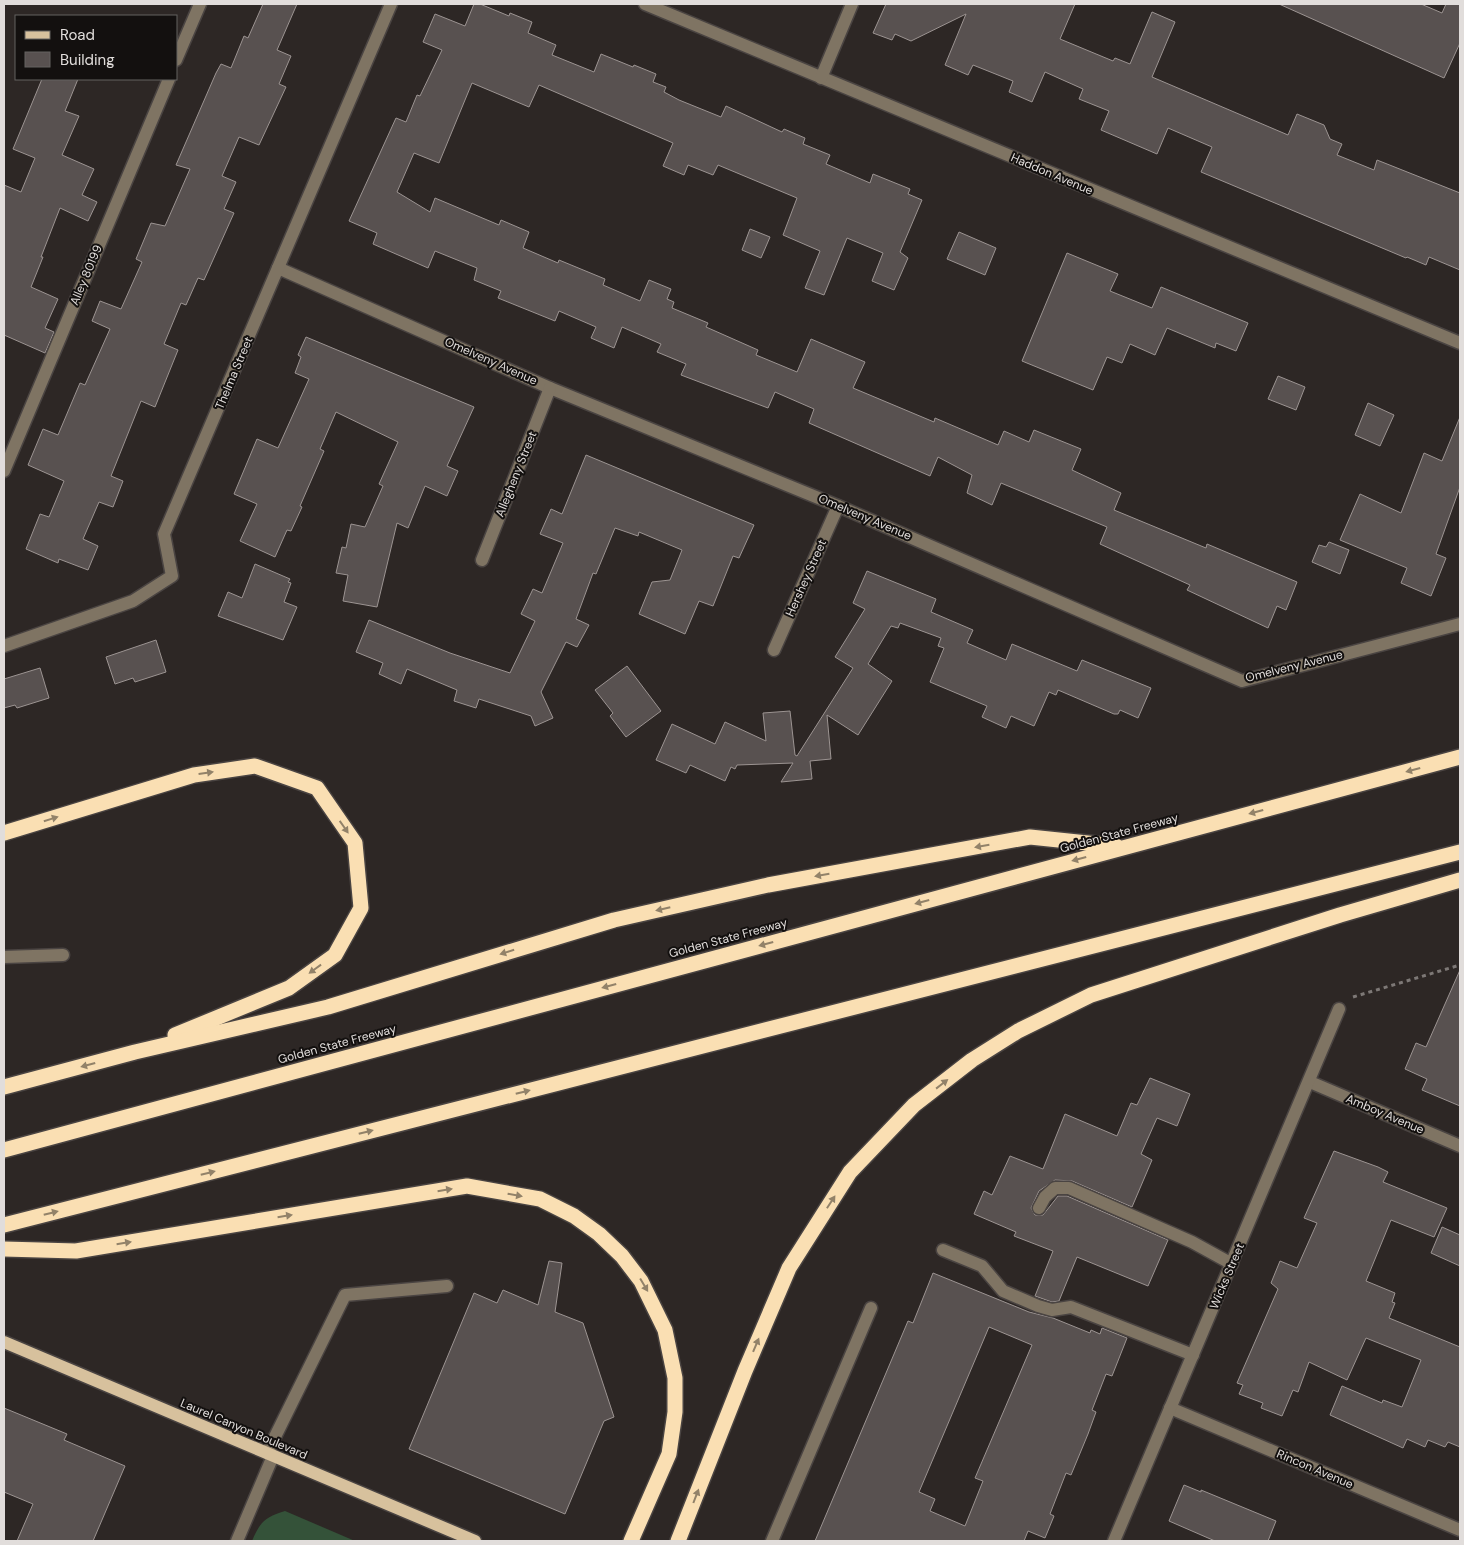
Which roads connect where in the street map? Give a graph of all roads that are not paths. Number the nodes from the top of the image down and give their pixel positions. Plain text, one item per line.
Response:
1 (200, 4) edge
2 (391, 4) edge
3 (645, 4) edge
4 (852, 4) edge
5 (178, 55) edge
6 (821, 78) junction
7 (168, 80) edge
8 (278, 268) junction
9 (1460, 343) edge
10 (550, 388) junction
11 (4, 471) edge
12 (838, 506) junction
13 (482, 560) dead end
14 (1460, 624) edge
15 (4, 646) edge
16 (774, 650) dead end
17 (1460, 757) edge
18 (4, 833) edge
19 (1126, 847) junction
20 (1460, 852) edge
21 (1460, 880) edge
22 (63, 955) dead end
23 (4, 957) edge
24 (1339, 1009) road end
25 (135, 1052) junction
26 (1310, 1082) junction
27 (4, 1088) edge
28 (1460, 1146) edge
29 (4, 1150) edge
30 (1039, 1208) dead end
31 (4, 1225) edge
32 (4, 1250) edge
33 (943, 1250) dead end
34 (1232, 1264) junction
35 (447, 1286) dead end
36 (872, 1308) dead end
37 (4, 1342) edge
38 (1193, 1355) junction
39 (1170, 1408) junction
40 (270, 1454) junction
41 (1460, 1530) edge
42 (237, 1541) edge
43 (474, 1541) edge
44 (631, 1541) edge
45 (678, 1541) edge
46 (772, 1541) edge
47 (1114, 1541) edge

1 - 5 street
2 - 8 street, Thelma Street
3 - 6 street, Haddon Avenue
4 - 6 street
6 - 9 street, Haddon Avenue
7 - 11 street, Alley 80199
8 - 10 street, Omelveny Avenue
8 - 15 street, Thelma Street
10 - 12 street, Omelveny Avenue
10 - 13 street, Allegheny Street
12 - 14 street, Omelveny Avenue
12 - 16 street, Hershey Street
17 -> 19 highway, Golden State Freeway
18 -> 25 highway
19 -> 25 highway
19 -> 29 highway, Golden State Freeway
31 -> 20 highway
45 -> 21 highway
22 - 23 street
24 - 26 street, Wicks Street
25 -> 27 highway
26 - 28 street, Amboy Avenue
26 - 34 street, Wicks Street
30 - 34 street
32 -> 44 highway
33 - 38 street
34 - 38 street, Wicks Street
35 - 40 street
36 - 46 street
37 - 40 main road, Laurel Canyon Boulevard
38 - 39 street, Wicks Street
39 - 41 street, Rincon Avenue
39 - 47 street, Wicks Street
40 - 42 street
40 - 43 main road, Laurel Canyon Boulevard

